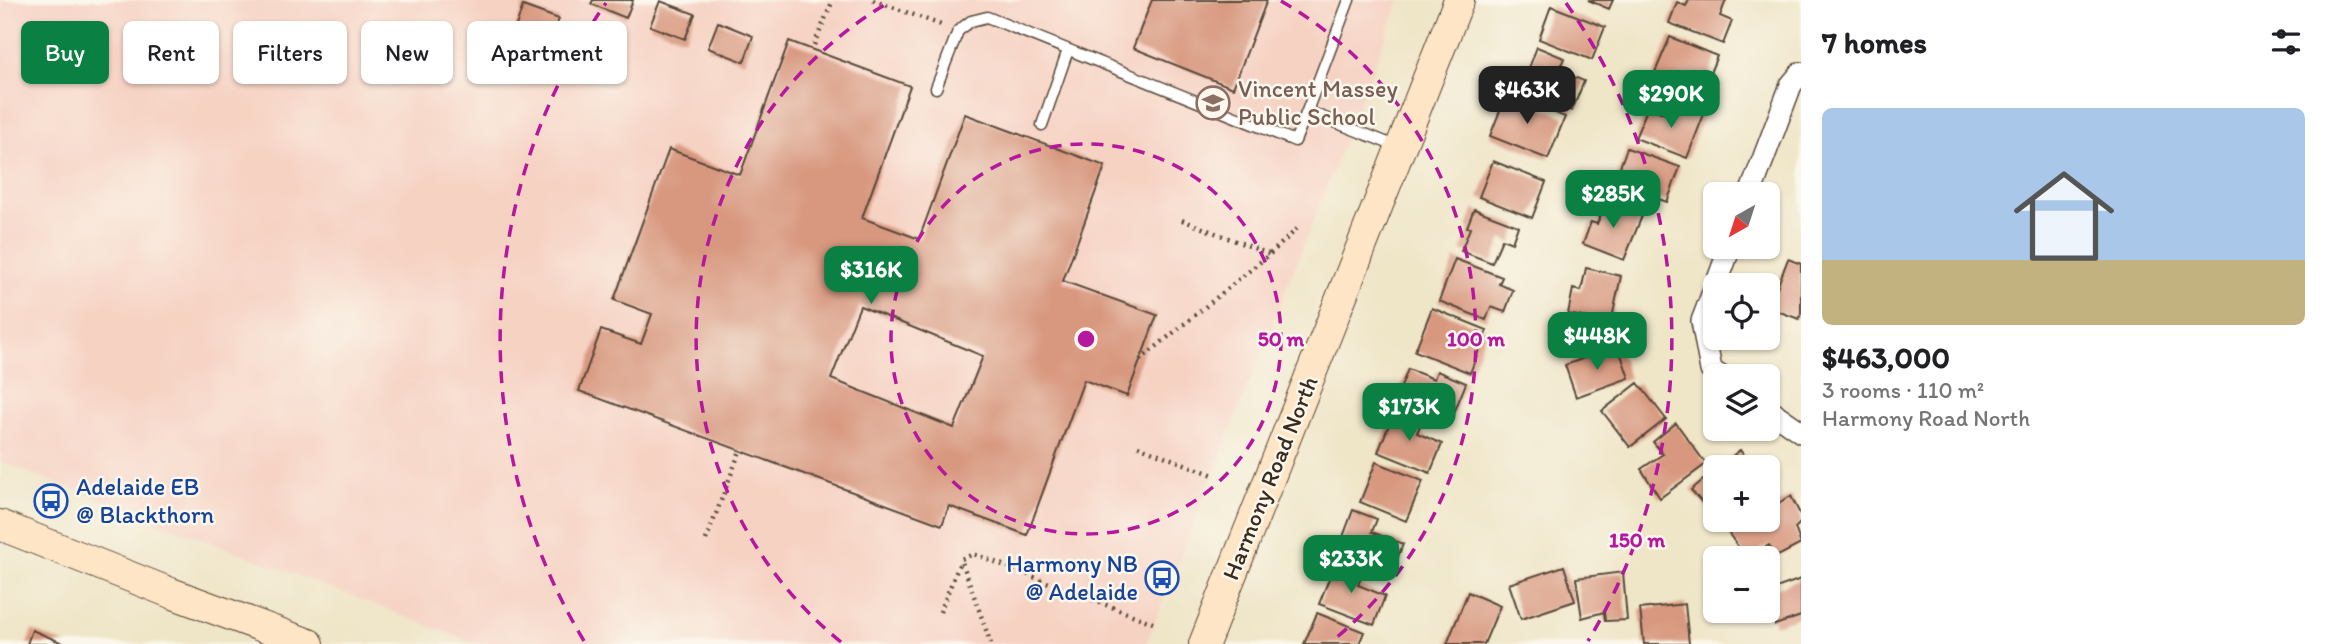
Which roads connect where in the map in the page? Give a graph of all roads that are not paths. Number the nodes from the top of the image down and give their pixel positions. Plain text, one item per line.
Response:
1 (1349, 0) edge
2 (1459, 0) edge
3 (1068, 50) junction
4 (1801, 73) edge
5 (936, 88) dead end
6 (1307, 111) junction
7 (1042, 125) dead end
8 (1400, 148) junction
9 (1755, 182) edge
10 (1780, 417) edge
11 (1801, 432) edge
12 (2, 532) edge
13 (309, 644) edge
14 (1204, 644) edge

1 - 6 lane
2 - 8 main road, Harmony Road North
3 - 5 lane
3 - 6 lane
3 - 7 lane
4 - 9 street
6 - 8 lane
8 - 14 main road, Harmony Road North
10 - 11 street
12 - 13 main road

